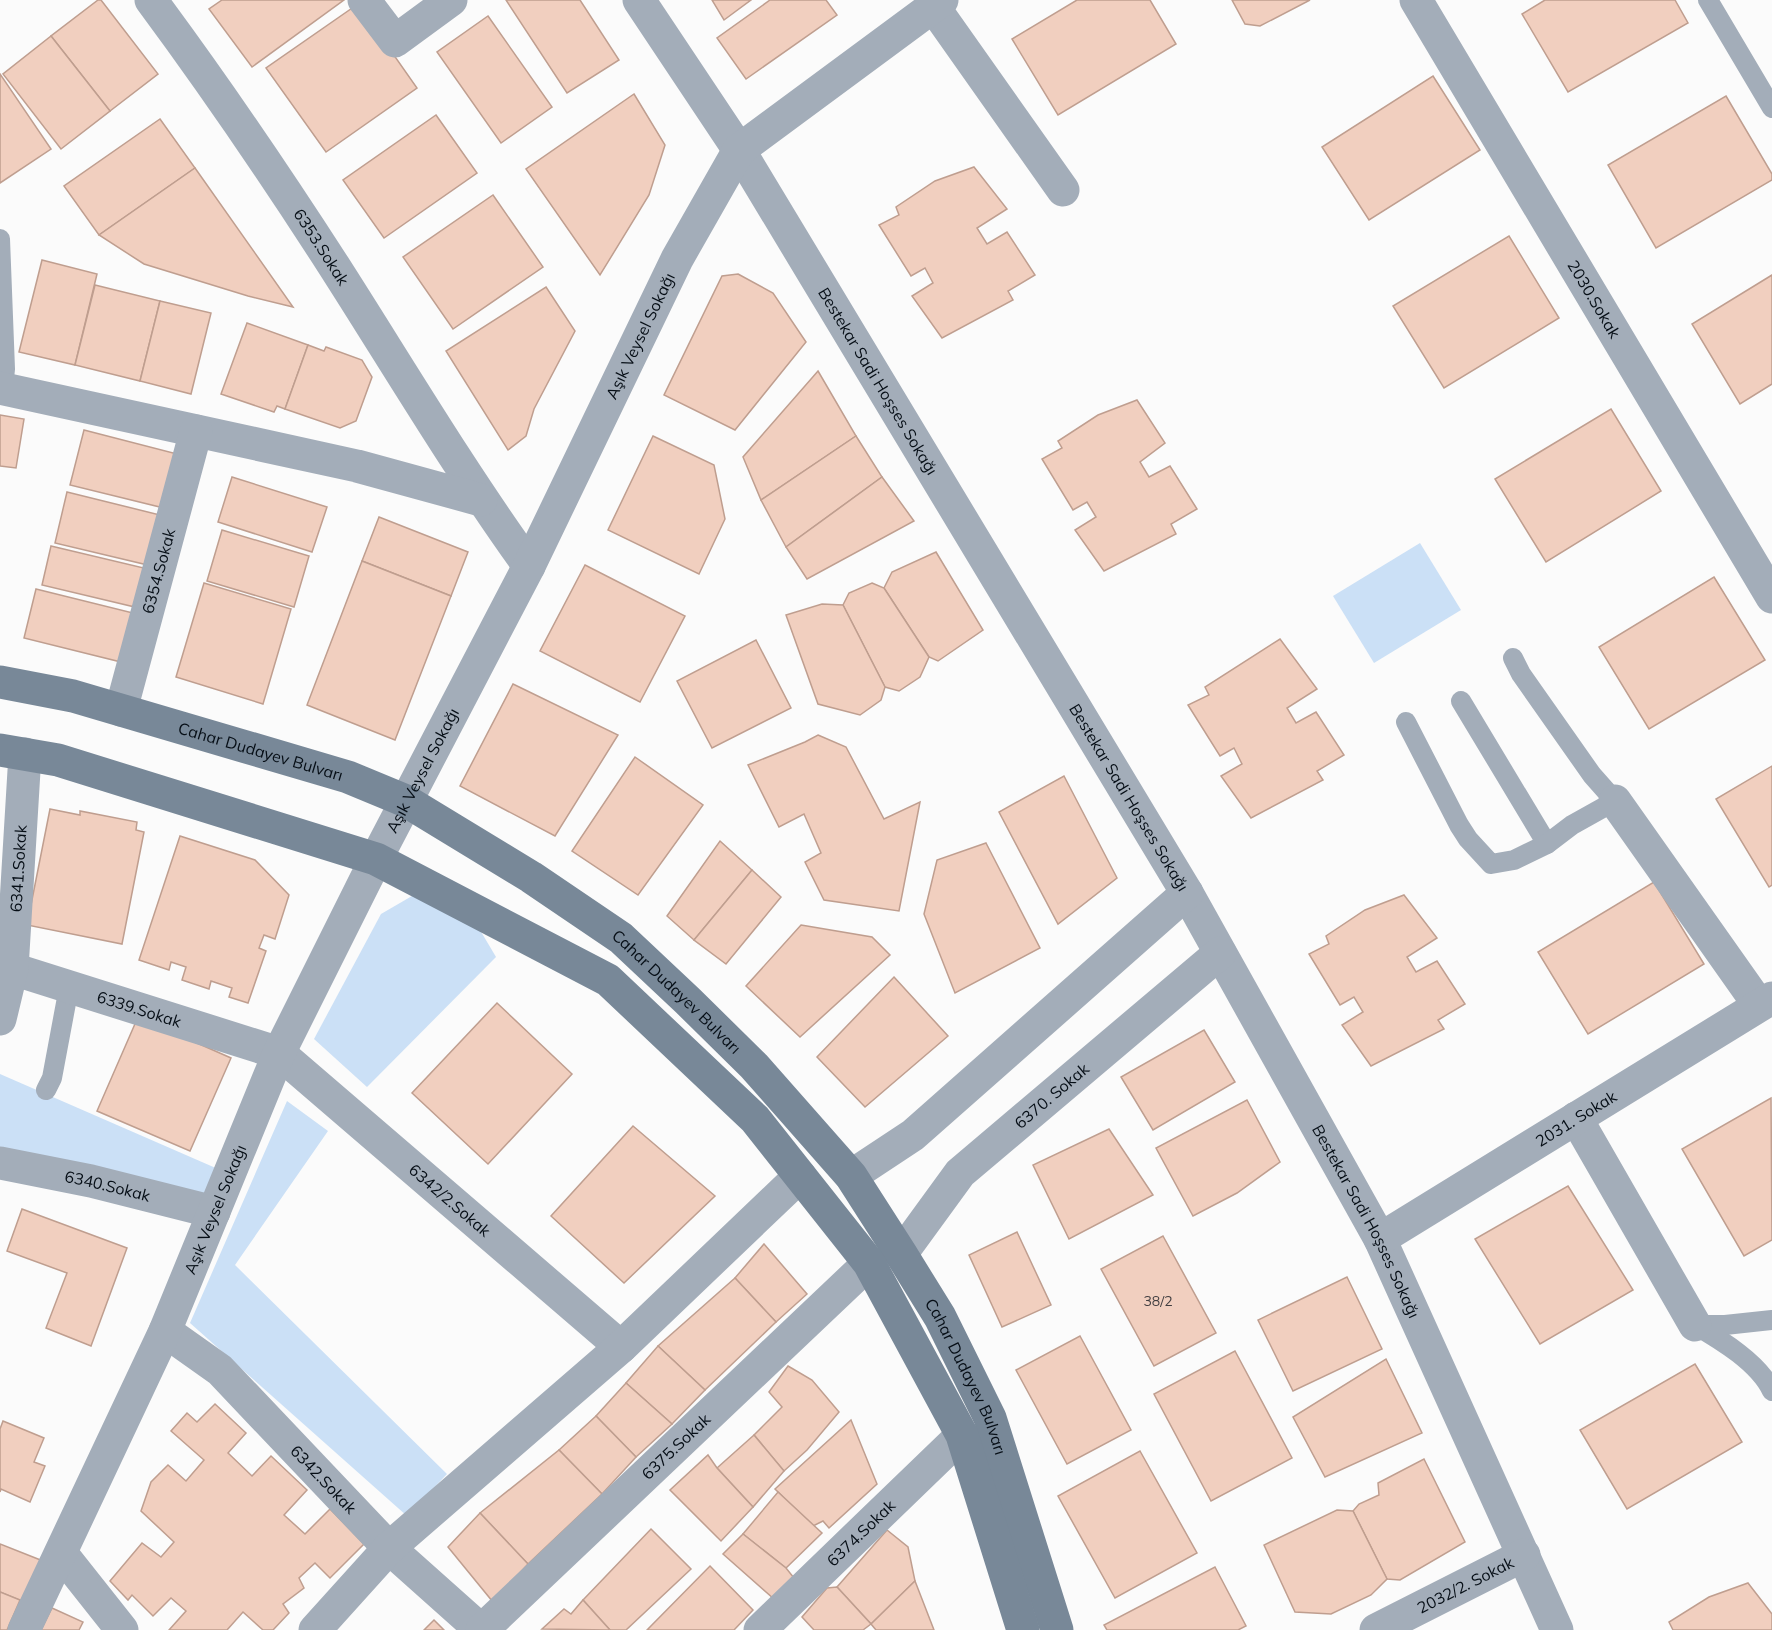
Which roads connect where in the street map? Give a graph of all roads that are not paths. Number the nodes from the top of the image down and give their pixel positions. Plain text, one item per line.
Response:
1 (151, 0) edge
2 (364, 0) edge
3 (451, 0) edge
4 (639, 0) edge
5 (1416, 0) edge
6 (1708, 0) edge
7 (937, 3) edge
8 (1772, 108) edge
9 (738, 150) junction
10 (1063, 190) dead end
11 (0, 239) edge
12 (2, 388) edge
13 (196, 431) junction
14 (481, 500) junction
15 (529, 566) junction
16 (1772, 597) edge
17 (1513, 658) dead end
18 (0, 682) edge
19 (1461, 701) dead end
20 (121, 710) junction
21 (1406, 722) dead end
22 (13, 752) edge
23 (406, 801) junction
24 (1615, 801) junction
25 (1546, 844) junction
26 (375, 859) junction
27 (1187, 893) junction
28 (1220, 953) junction
29 (6, 967) edge
30 (69, 987) junction
31 (1766, 1002) edge
32 (0, 1019) edge
33 (279, 1053) junction
34 (46, 1090) dead end
35 (1576, 1118) junction
36 (0, 1163) edge
37 (800, 1176) junction
38 (850, 1176) junction
39 (214, 1212) junction
40 (1380, 1239) junction
41 (901, 1254) junction
42 (869, 1263) junction
43 (1772, 1320) edge
44 (1695, 1325) junction
45 (165, 1331) junction
46 (621, 1347) junction
47 (1772, 1391) edge
48 (962, 1435) junction
49 (388, 1548) junction
50 (61, 1553) junction
51 (1524, 1555) junction
52 (1021, 1629) edge
53 (24, 1630) edge
54 (122, 1630) edge
55 (315, 1630) edge
56 (481, 1630) edge
57 (760, 1630) edge
58 (1057, 1630) edge
59 (1376, 1630) edge
60 (1557, 1630) edge

1 - 14 street, 6353.Sokak
2 - 3 street
4 - 9 street, Bestekar Sadi Hoşses Sokağı
5 - 16 street, 2030.Sokak
6 - 8 lane
7 - 9 street, Aşık Veysel Sokağı
7 - 10 street
9 - 15 street, Aşık Veysel Sokağı
9 - 27 street, Bestekar Sadi Hoşses Sokağı
11 - 12 lane
12 - 13 street
13 - 14 street
13 - 20 street, 6354.Sokak
14 - 15 street, 6353.Sokak
15 - 23 street, Aşık Veysel Sokağı
17 - 24 lane
18 - 20 main road, Cahar Dudayev Bulvarı
19 - 25 lane
20 - 23 main road, Cahar Dudayev Bulvarı
21 - 25 lane
22 - 26 main road, Cahar Dudayev Bulvarı
22 - 29 street, 6341.Sokak
23 - 26 street, Aşık Veysel Sokağı
23 - 38 main road, Cahar Dudayev Bulvarı
24 - 25 lane
24 - 31 street
26 - 33 street, Aşık Veysel Sokağı
26 - 37 main road, Cahar Dudayev Bulvarı
27 - 28 street, Bestekar Sadi Hoşses Sokağı
27 - 38 street
28 - 40 street, Bestekar Sadi Hoşses Sokağı
28 - 41 street, 6370. Sokak
29 - 30 street, 6339.Sokak
29 - 32 street, 6341.Sokak
30 - 33 street, 6339.Sokak
30 - 34 lane
31 - 35 street, 2031. Sokak
33 - 39 street, Aşık Veysel Sokağı
33 - 46 street, 6342/2.Sokak
35 - 40 street, 2031. Sokak
35 - 44 street
36 - 39 street, 6340.Sokak
37 - 42 main road, Cahar Dudayev Bulvarı
37 - 46 street
38 - 41 main road, Cahar Dudayev Bulvarı
39 - 45 street, Aşık Veysel Sokağı
40 - 51 street, Bestekar Sadi Hoşses Sokağı
41 - 58 main road, Cahar Dudayev Bulvarı
42 - 48 main road, Cahar Dudayev Bulvarı
42 - 56 street, 6375.Sokak
43 - 44 lane
44 - 47 lane
45 - 49 street, 6342.Sokak
45 - 50 street, Aşık Veysel Sokağı
46 - 49 street
48 - 52 main road, Cahar Dudayev Bulvarı
48 - 57 street, 6374.Sokak
49 - 55 street
49 - 56 street, 6342.Sokak
50 - 53 street, Aşık Veysel Sokağı
50 - 54 street
51 - 59 street, 2032/2. Sokak
51 - 60 street, Bestekar Sadi Hoşses Sokağı

